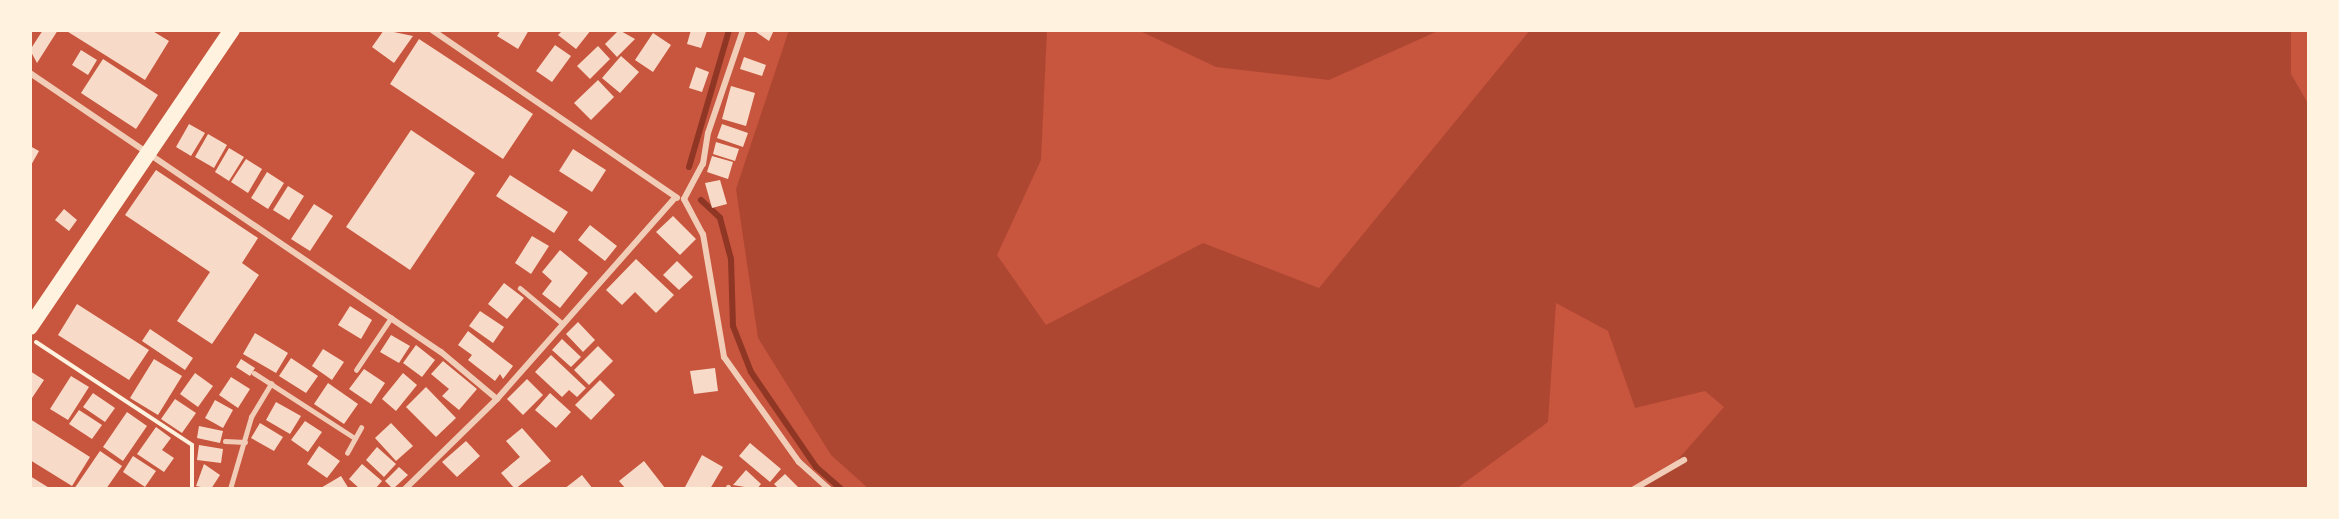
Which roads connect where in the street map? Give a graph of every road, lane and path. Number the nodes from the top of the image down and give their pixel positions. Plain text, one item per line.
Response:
1 (232, 30) edge
2 (432, 30) edge
3 (743, 30) edge
4 (30, 73) edge
5 (150, 155) junction
6 (675, 198) junction
7 (684, 199) junction
8 (520, 288) dead end
9 (391, 318) junction
10 (563, 324) junction
11 (30, 327) edge
12 (30, 338) edge
13 (356, 370) dead end
14 (254, 373) dead end
15 (271, 384) junction
16 (497, 399) junction
17 (361, 428) dead end
18 (355, 438) junction
19 (225, 441) dead end
20 (245, 442) junction
21 (346, 453) dead end
22 (1684, 460) dead end
23 (192, 489) edge
24 (230, 489) edge
25 (405, 489) edge
26 (829, 489) edge
27 (1634, 489) edge

1 - 5 highway
2 - 6 street
3 - 7 street
4 - 5 street
5 - 9 street
5 - 11 highway
6 - 7 street
6 - 10 street
7 - 26 street
8 - 10 lane
9 - 13 lane
9 - 16 street
10 - 16 street
12 - 23 path
14 - 15 lane
15 - 18 lane
15 - 20 lane
16 - 25 street
17 - 18 lane
18 - 21 lane
19 - 20 lane
20 - 24 lane
22 - 27 street

